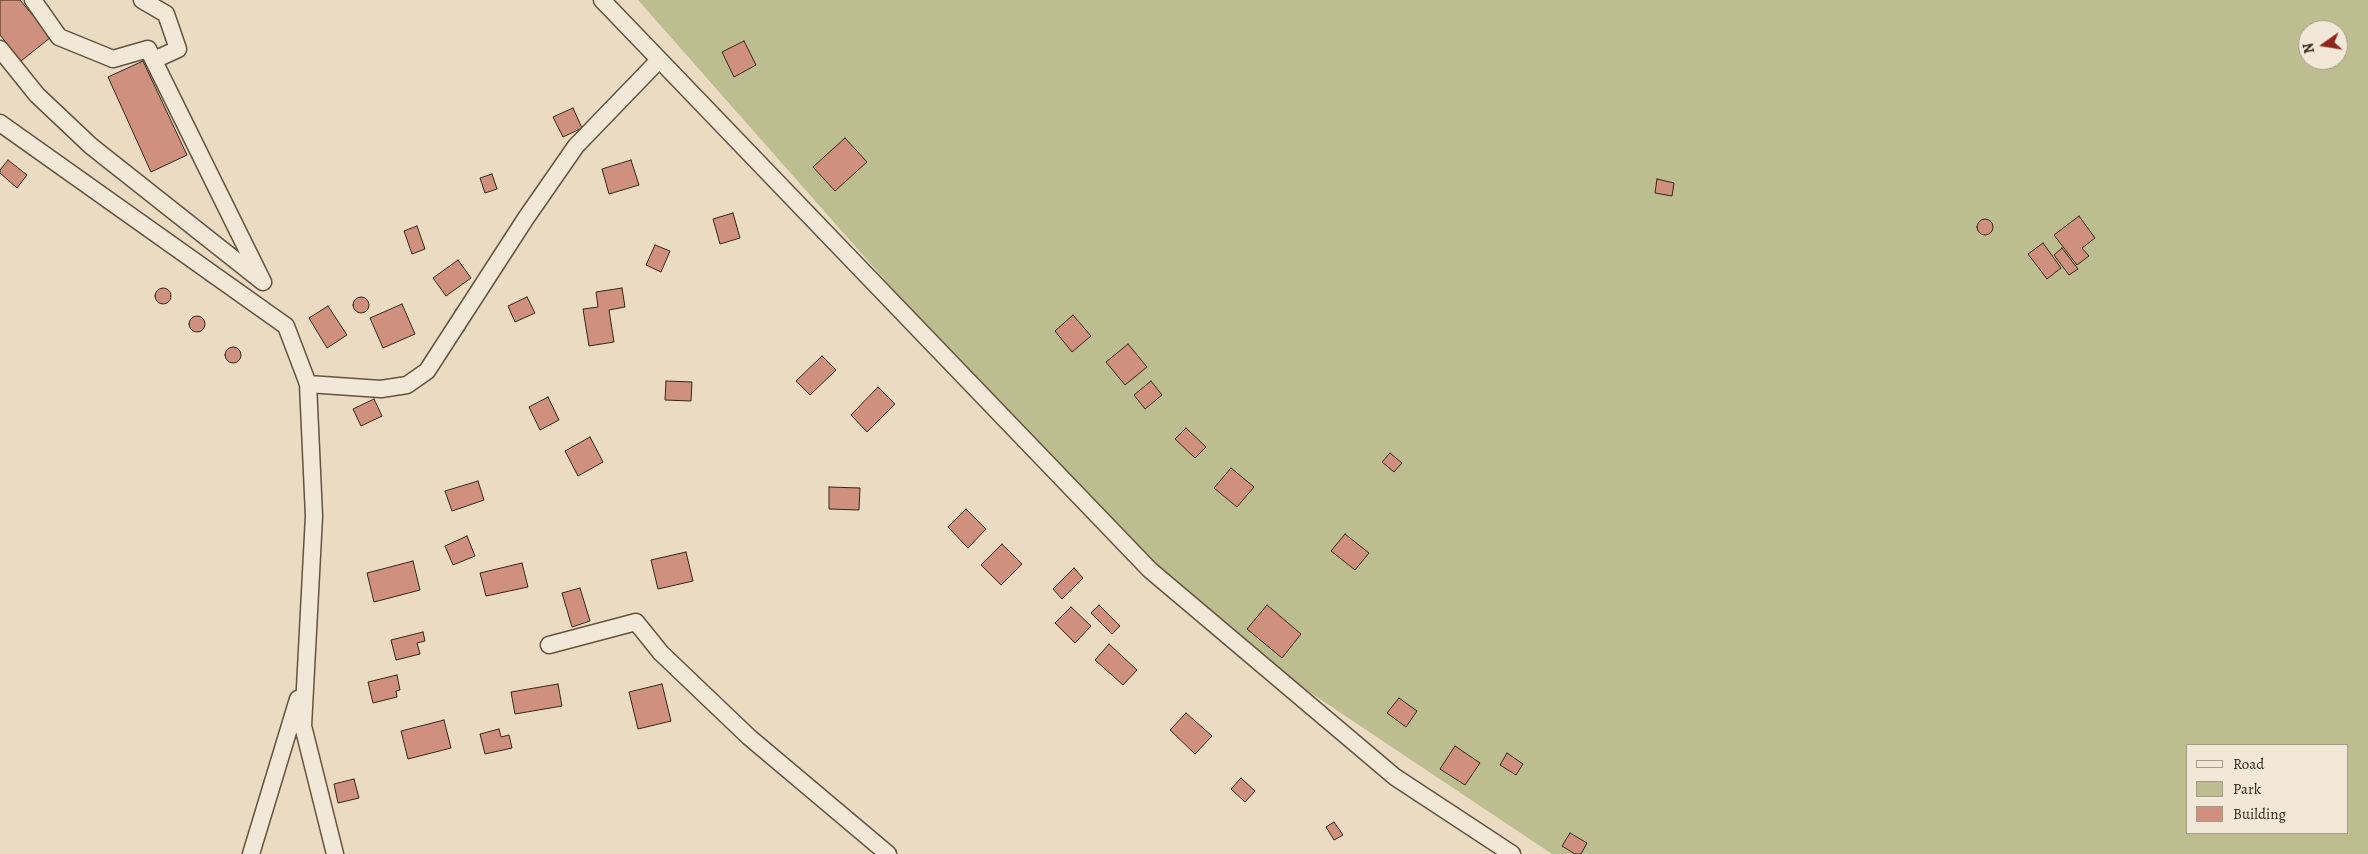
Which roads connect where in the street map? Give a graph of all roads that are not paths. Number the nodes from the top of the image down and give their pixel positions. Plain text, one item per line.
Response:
1 (33, 0) edge
2 (142, 0) edge
3 (602, 0) edge
4 (0, 49) edge
5 (154, 60) junction
6 (659, 60) junction
7 (0, 123) edge
8 (308, 384) junction
9 (549, 645) dead end
10 (306, 675) junction
11 (251, 854) edge
12 (335, 854) edge
13 (888, 854) edge
14 (1512, 854) edge

1 - 5 street
2 - 5 street
3 - 6 street
4 - 5 street
6 - 8 street
6 - 14 street
7 - 8 street
8 - 10 street
9 - 13 street
10 - 11 street
10 - 12 street

